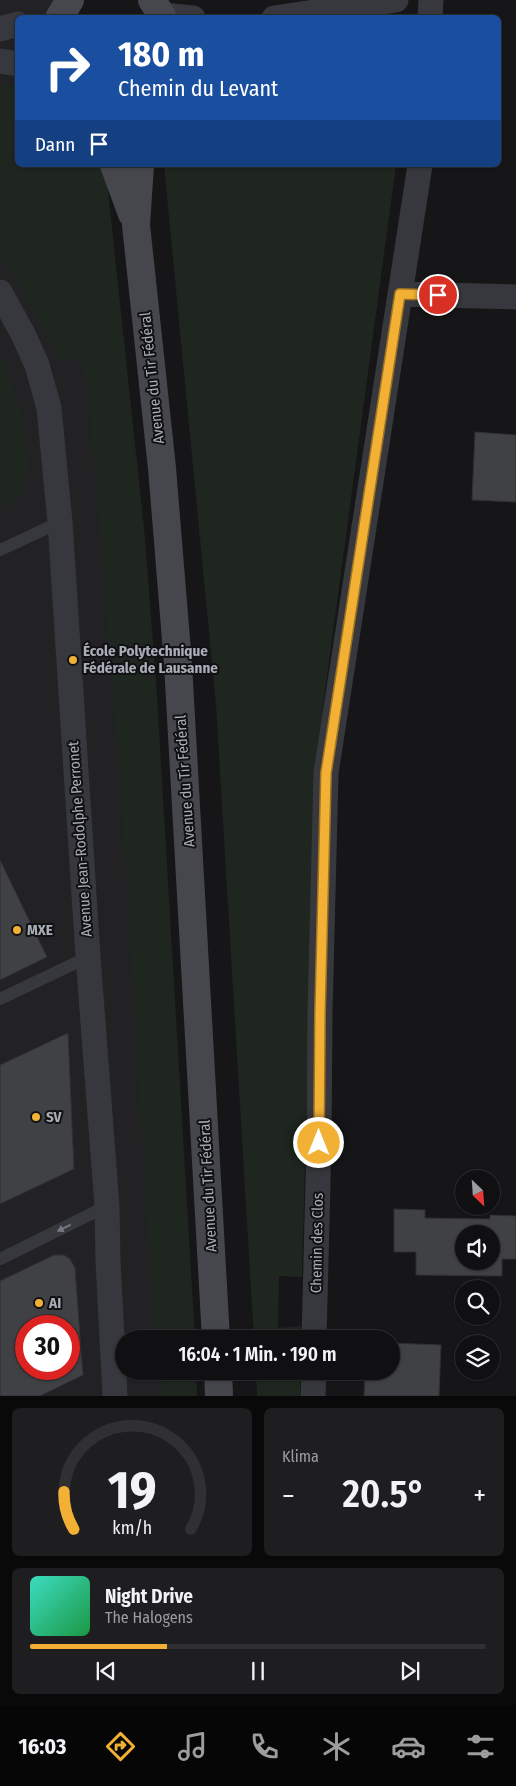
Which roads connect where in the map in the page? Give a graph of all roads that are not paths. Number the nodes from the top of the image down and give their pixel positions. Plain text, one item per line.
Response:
1 (396, 0) edge
2 (431, 0) edge
3 (159, 11) edge
4 (178, 15) edge
5 (294, 15) edge
6 (430, 15) edge
7 (15, 25) edge
8 (0, 29) edge
9 (0, 61) edge
10 (15, 64) edge
11 (115, 167) edge
12 (140, 167) edge
13 (420, 167) edge
14 (136, 225) junction
15 (0, 292) edge
16 (400, 294) junction
17 (516, 297) edge
18 (60, 522) junction
19 (0, 550) edge
20 (88, 957) junction
21 (0, 999) edge
22 (108, 1206) junction
23 (0, 1259) edge
24 (215, 1330) edge
25 (314, 1330) edge
26 (218, 1380) edge
27 (314, 1380) edge
28 (115, 1396) edge
29 (219, 1396) edge
30 (313, 1396) edge

1 - 5 street
2 - 6 street
3 - 4 street
7 - 8 street
9 - 10 street
11 - 14 main road, Avenue du Tir Fédéral
12 - 14 main road, Avenue du Tir Fédéral
13 - 16 street, Chemin des Clos
14 - 24 main road, Avenue du Tir Fédéral
15 - 18 street, Avenue Jean-Rodolphe Perronet
16 - 17 street
16 - 25 street, Chemin des Clos
18 - 19 lane
18 - 20 street, Avenue Jean-Rodolphe Perronet
20 - 21 lane
20 - 22 street, Avenue Jean-Rodolphe Perronet
22 -> 23 lane
22 - 28 street, Avenue Jean-Rodolphe Perronet
26 - 29 main road
27 - 30 street

